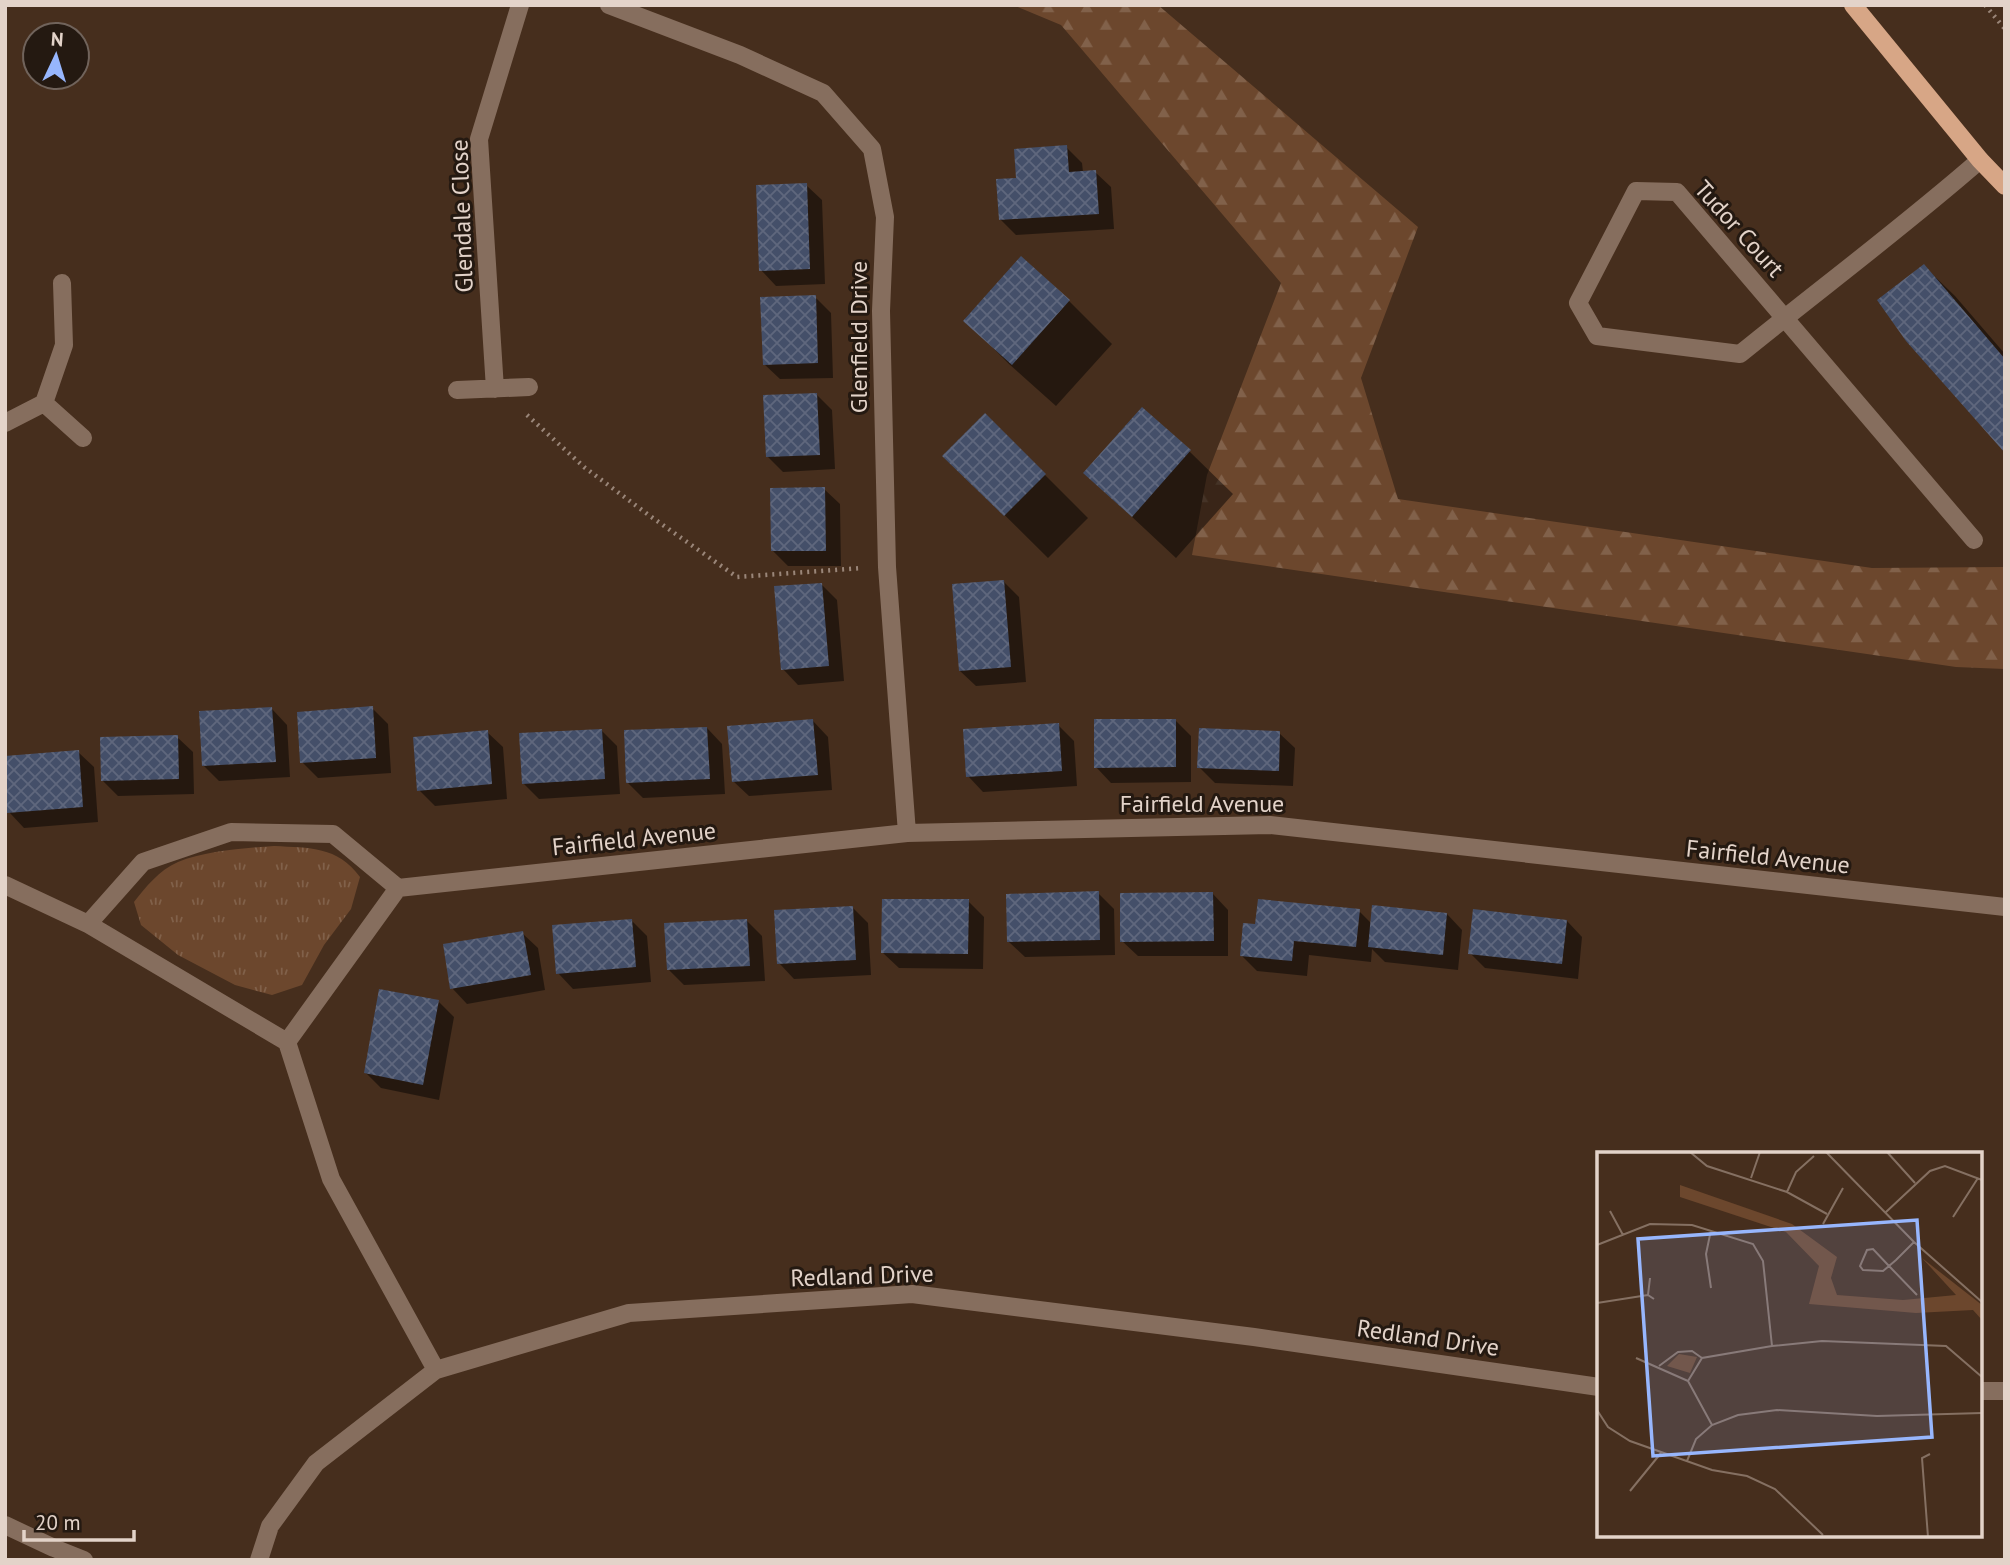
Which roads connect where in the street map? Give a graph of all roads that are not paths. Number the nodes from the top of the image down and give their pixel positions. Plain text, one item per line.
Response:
1 (520, 5) edge
2 (609, 5) edge
3 (1853, 5) edge
4 (1980, 160) junction
5 (2005, 186) edge
6 (62, 283) dead end
7 (1785, 317) junction
8 (529, 387) dead end
9 (495, 388) junction
10 (457, 390) dead end
11 (44, 403) junction
12 (5, 423) edge
13 (83, 438) dead end
14 (1975, 540) dead end
15 (907, 833) junction
16 (5, 886) edge
17 (398, 888) junction
18 (2005, 907) edge
19 (88, 924) junction
20 (287, 1042) junction
21 (436, 1370) junction
22 (1597, 1387) edge
23 (1982, 1391) edge
24 (2005, 1391) edge
25 (5, 1525) edge
26 (51, 1554) edge
27 (84, 1560) edge
28 (259, 1560) edge

1 - 9 street, Glendale Close
2 - 15 street, Glenfield Drive
3 - 4 main road
4 - 5 main road
4 - 7 street, Tudor Court
6 - 11 street
7 - 7 street, Tudor Court
7 - 14 street, Tudor Court
8 - 9 street
9 - 10 street
11 - 12 street
11 - 13 street
15 - 17 street, Fairfield Avenue
15 - 18 street, Fairfield Avenue
16 - 19 street
17 - 19 street
17 - 20 street
19 - 20 street
20 - 21 street
21 - 22 street, Redland Drive
21 - 28 street, Redland Drive
23 - 24 street
25 - 26 street
26 - 27 street

